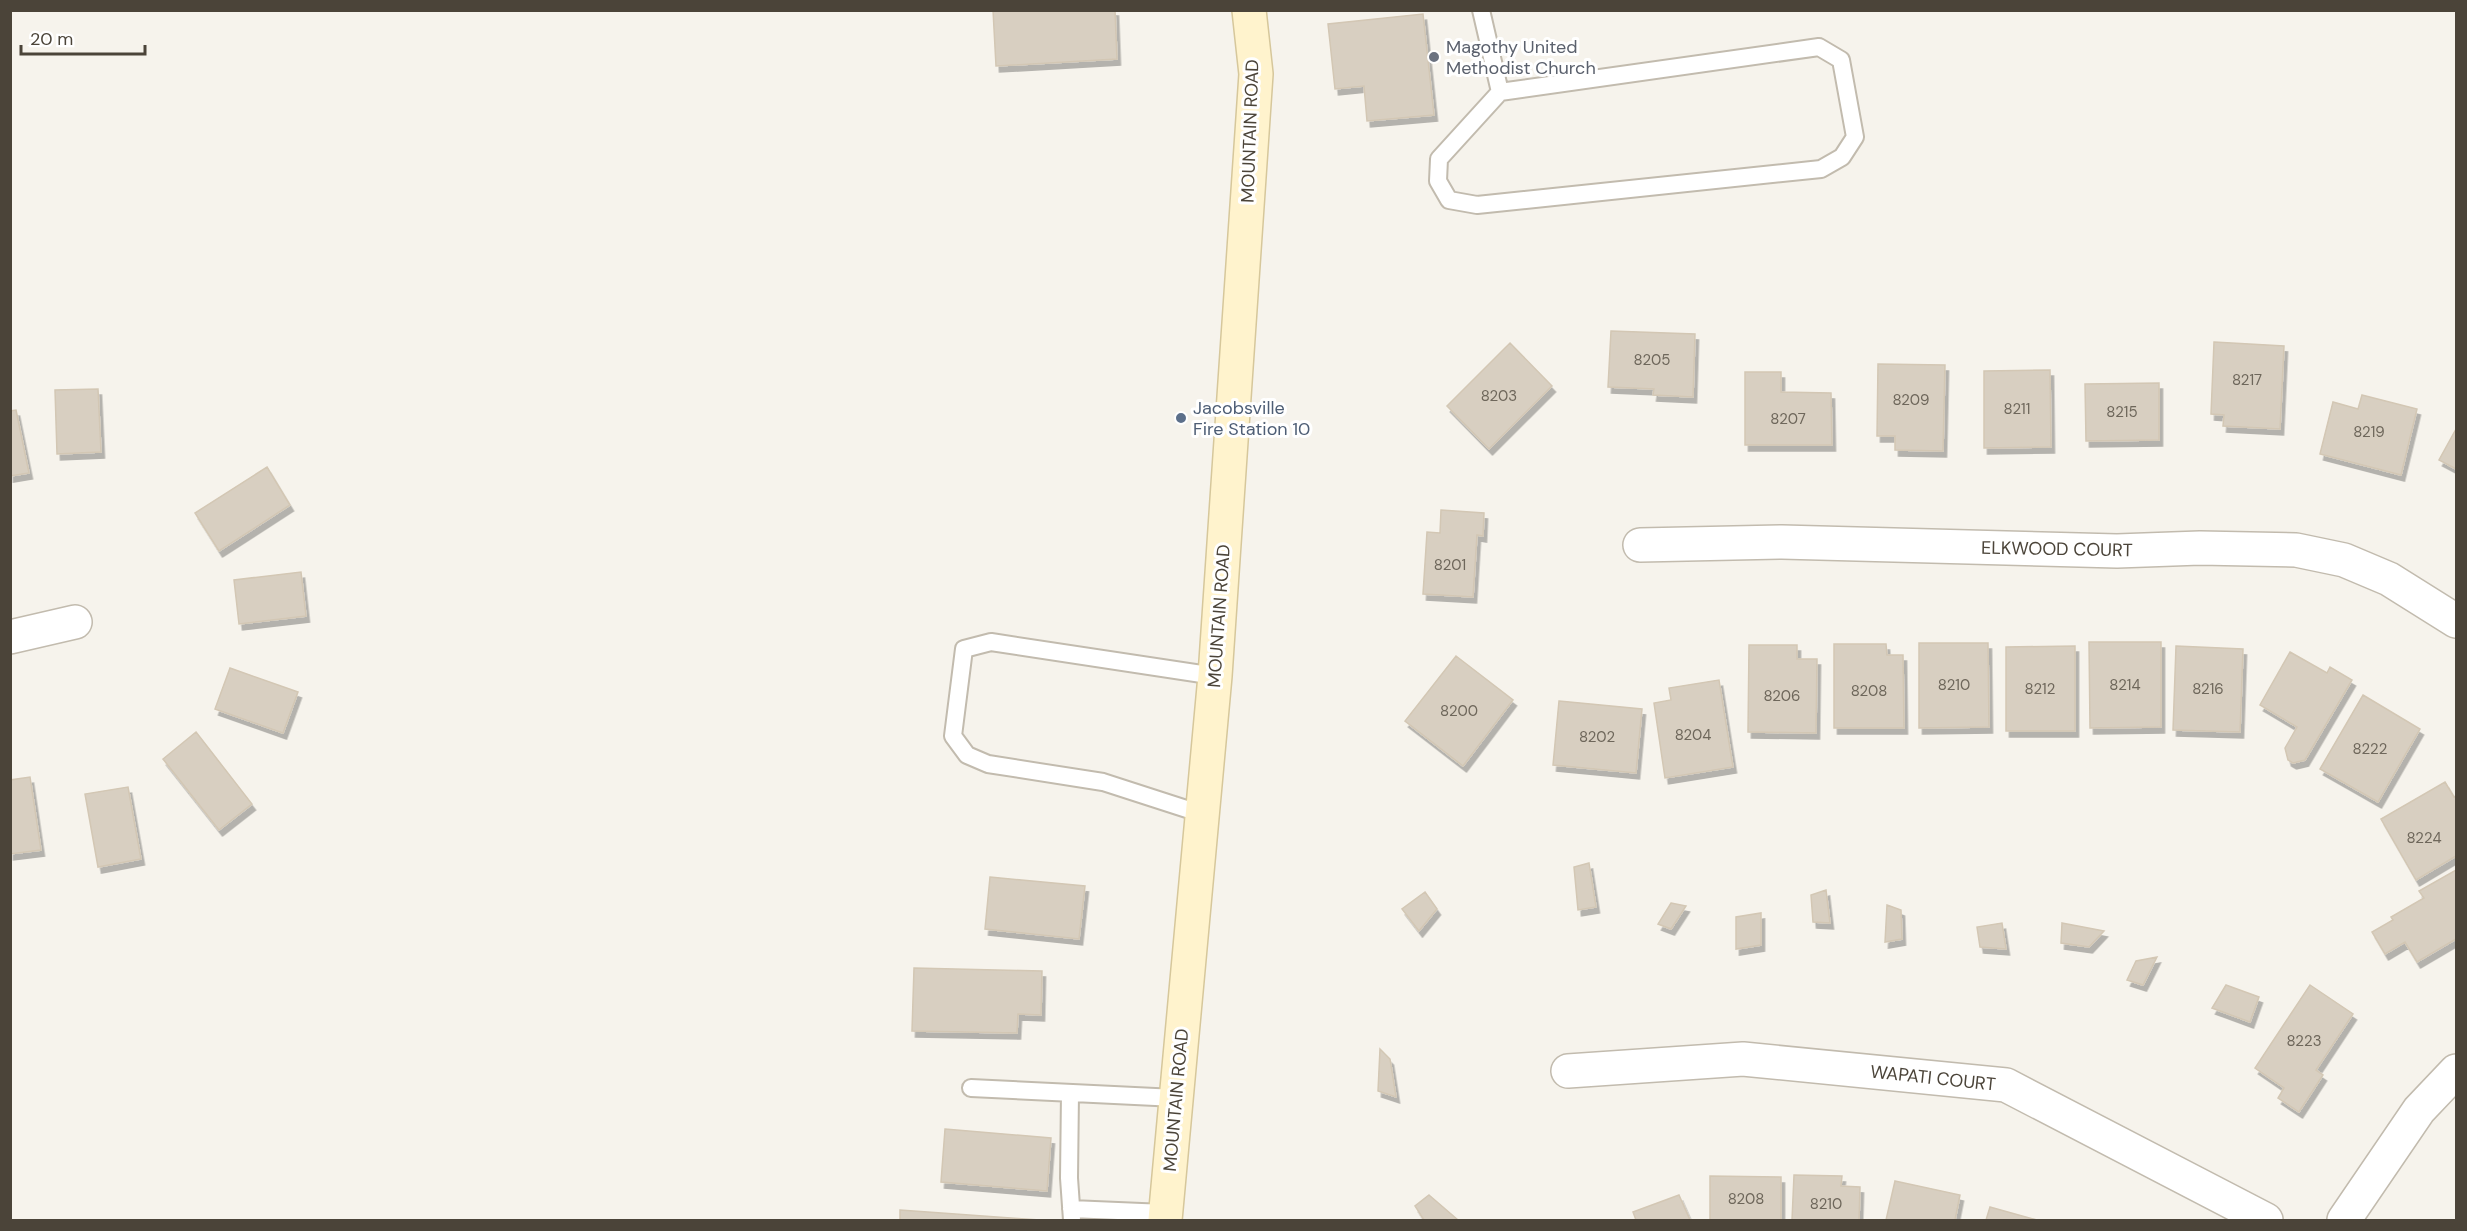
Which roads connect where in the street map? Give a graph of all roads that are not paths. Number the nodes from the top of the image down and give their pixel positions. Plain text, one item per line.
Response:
1 (1249, 10) edge
2 (1481, 10) edge
3 (1500, 92) junction
4 (1640, 545) dead end
5 (2457, 621) edge
6 (75, 622) dead end
7 (10, 637) edge
8 (1215, 676) junction
9 (1202, 814) junction
10 (1568, 1071) dead end
11 (2457, 1071) edge
12 (971, 1088) dead end
13 (1070, 1093) junction
14 (1176, 1098) junction
15 (1072, 1215) edge
16 (1165, 1217) edge
17 (2266, 1221) edge
18 (2344, 1221) edge

1 - 8 main road, MOUNTAIN ROAD
2 - 3 lane
3 - 3 lane
4 - 5 street, ELKWOOD COURT
6 - 7 street
8 - 9 main road, MOUNTAIN ROAD
8 - 9 lane
9 - 14 main road, MOUNTAIN ROAD
10 - 17 street, WAPATI COURT
11 - 18 street
12 - 13 lane
13 - 14 lane
13 - 15 lane
14 - 16 main road, MOUNTAIN ROAD
15 - 16 lane

